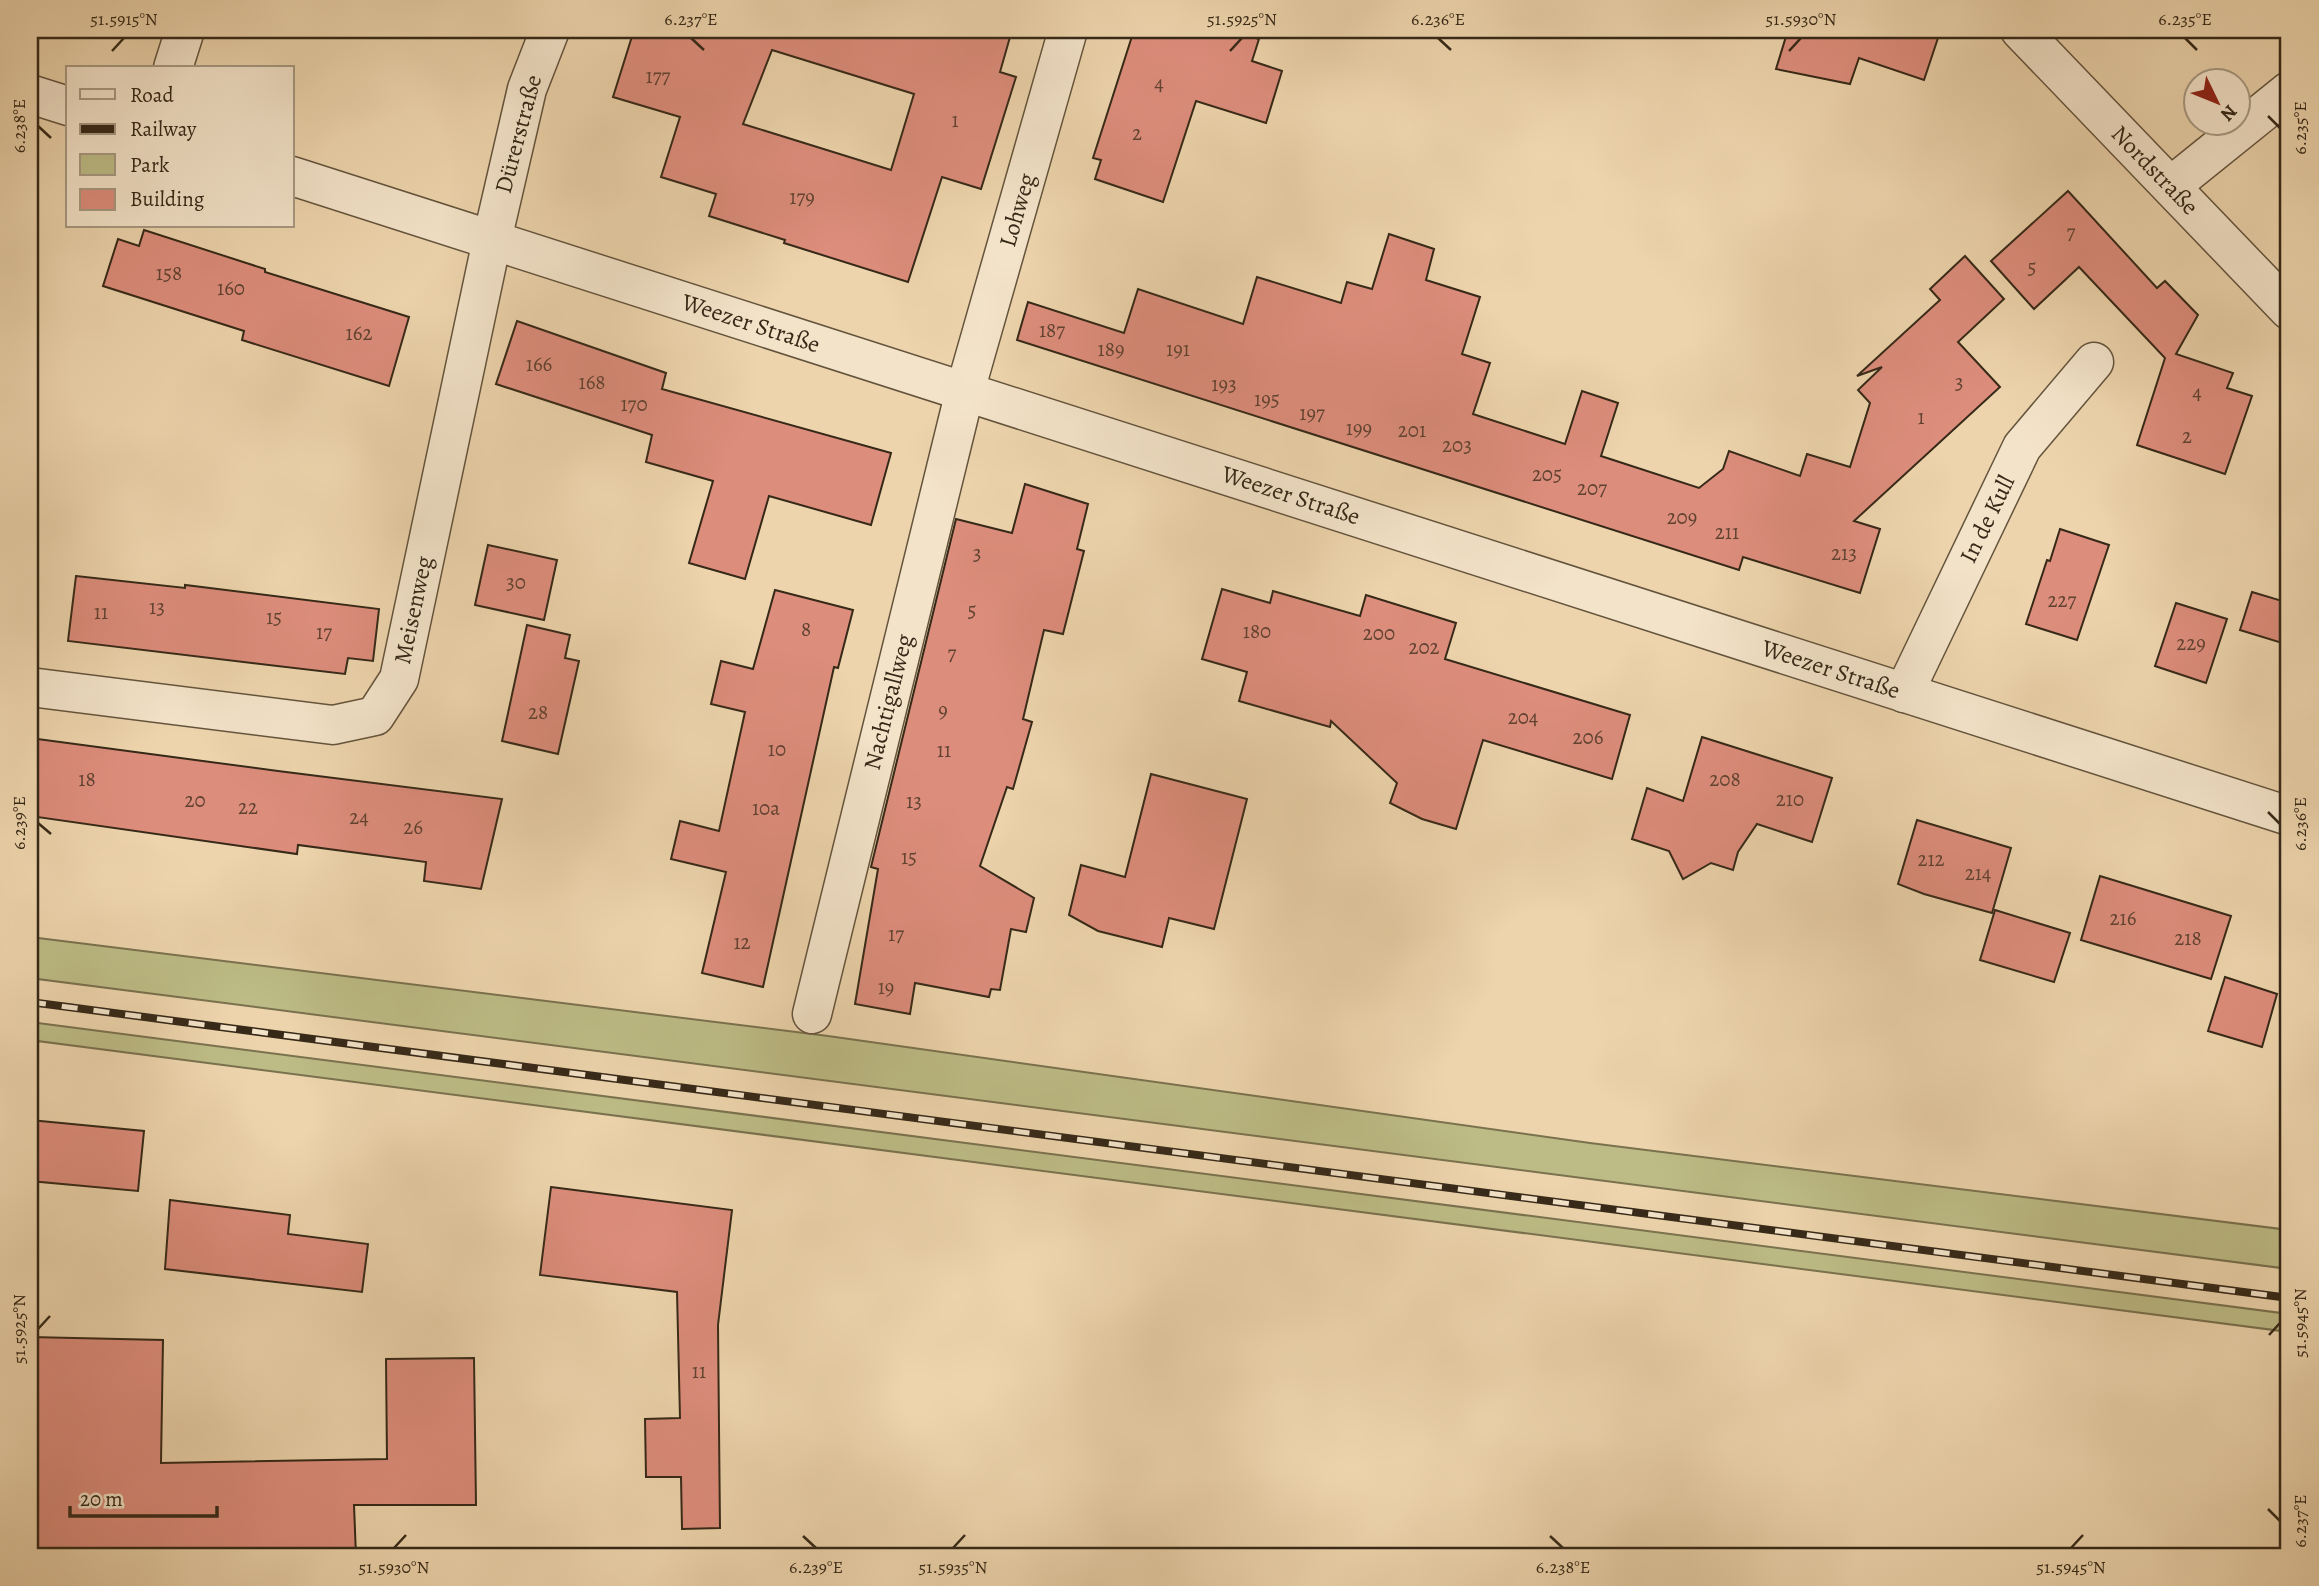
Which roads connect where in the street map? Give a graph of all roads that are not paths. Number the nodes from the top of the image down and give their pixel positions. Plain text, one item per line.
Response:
1 (185, 30) edge
2 (550, 30) edge
3 (1068, 30) edge
4 (2020, 30) edge
5 (174, 66) edge
6 (2289, 91) edge
7 (30, 94) edge
8 (66, 105) edge
9 (294, 177) edge
10 (2171, 186) junction
11 (492, 240) junction
12 (2289, 310) edge
13 (2094, 362) dead end
14 (965, 391) junction
15 (30, 687) edge
16 (1904, 693) junction
17 (2289, 816) edge
18 (812, 1014) dead end

1 - 5 street
2 - 11 street, Dürerstraße
3 - 14 street, Lohweg
4 - 10 street, Nordstraße
6 - 10 street
7 - 8 street
9 - 11 street, Weezer Straße
10 - 12 street, Nordstraße
11 - 14 street, Weezer Straße
11 - 15 street, Meisenweg
13 - 16 street, In de Kull
14 - 16 street, Weezer Straße
14 - 18 street, Nachtigallweg
16 - 17 street, Weezer Straße

